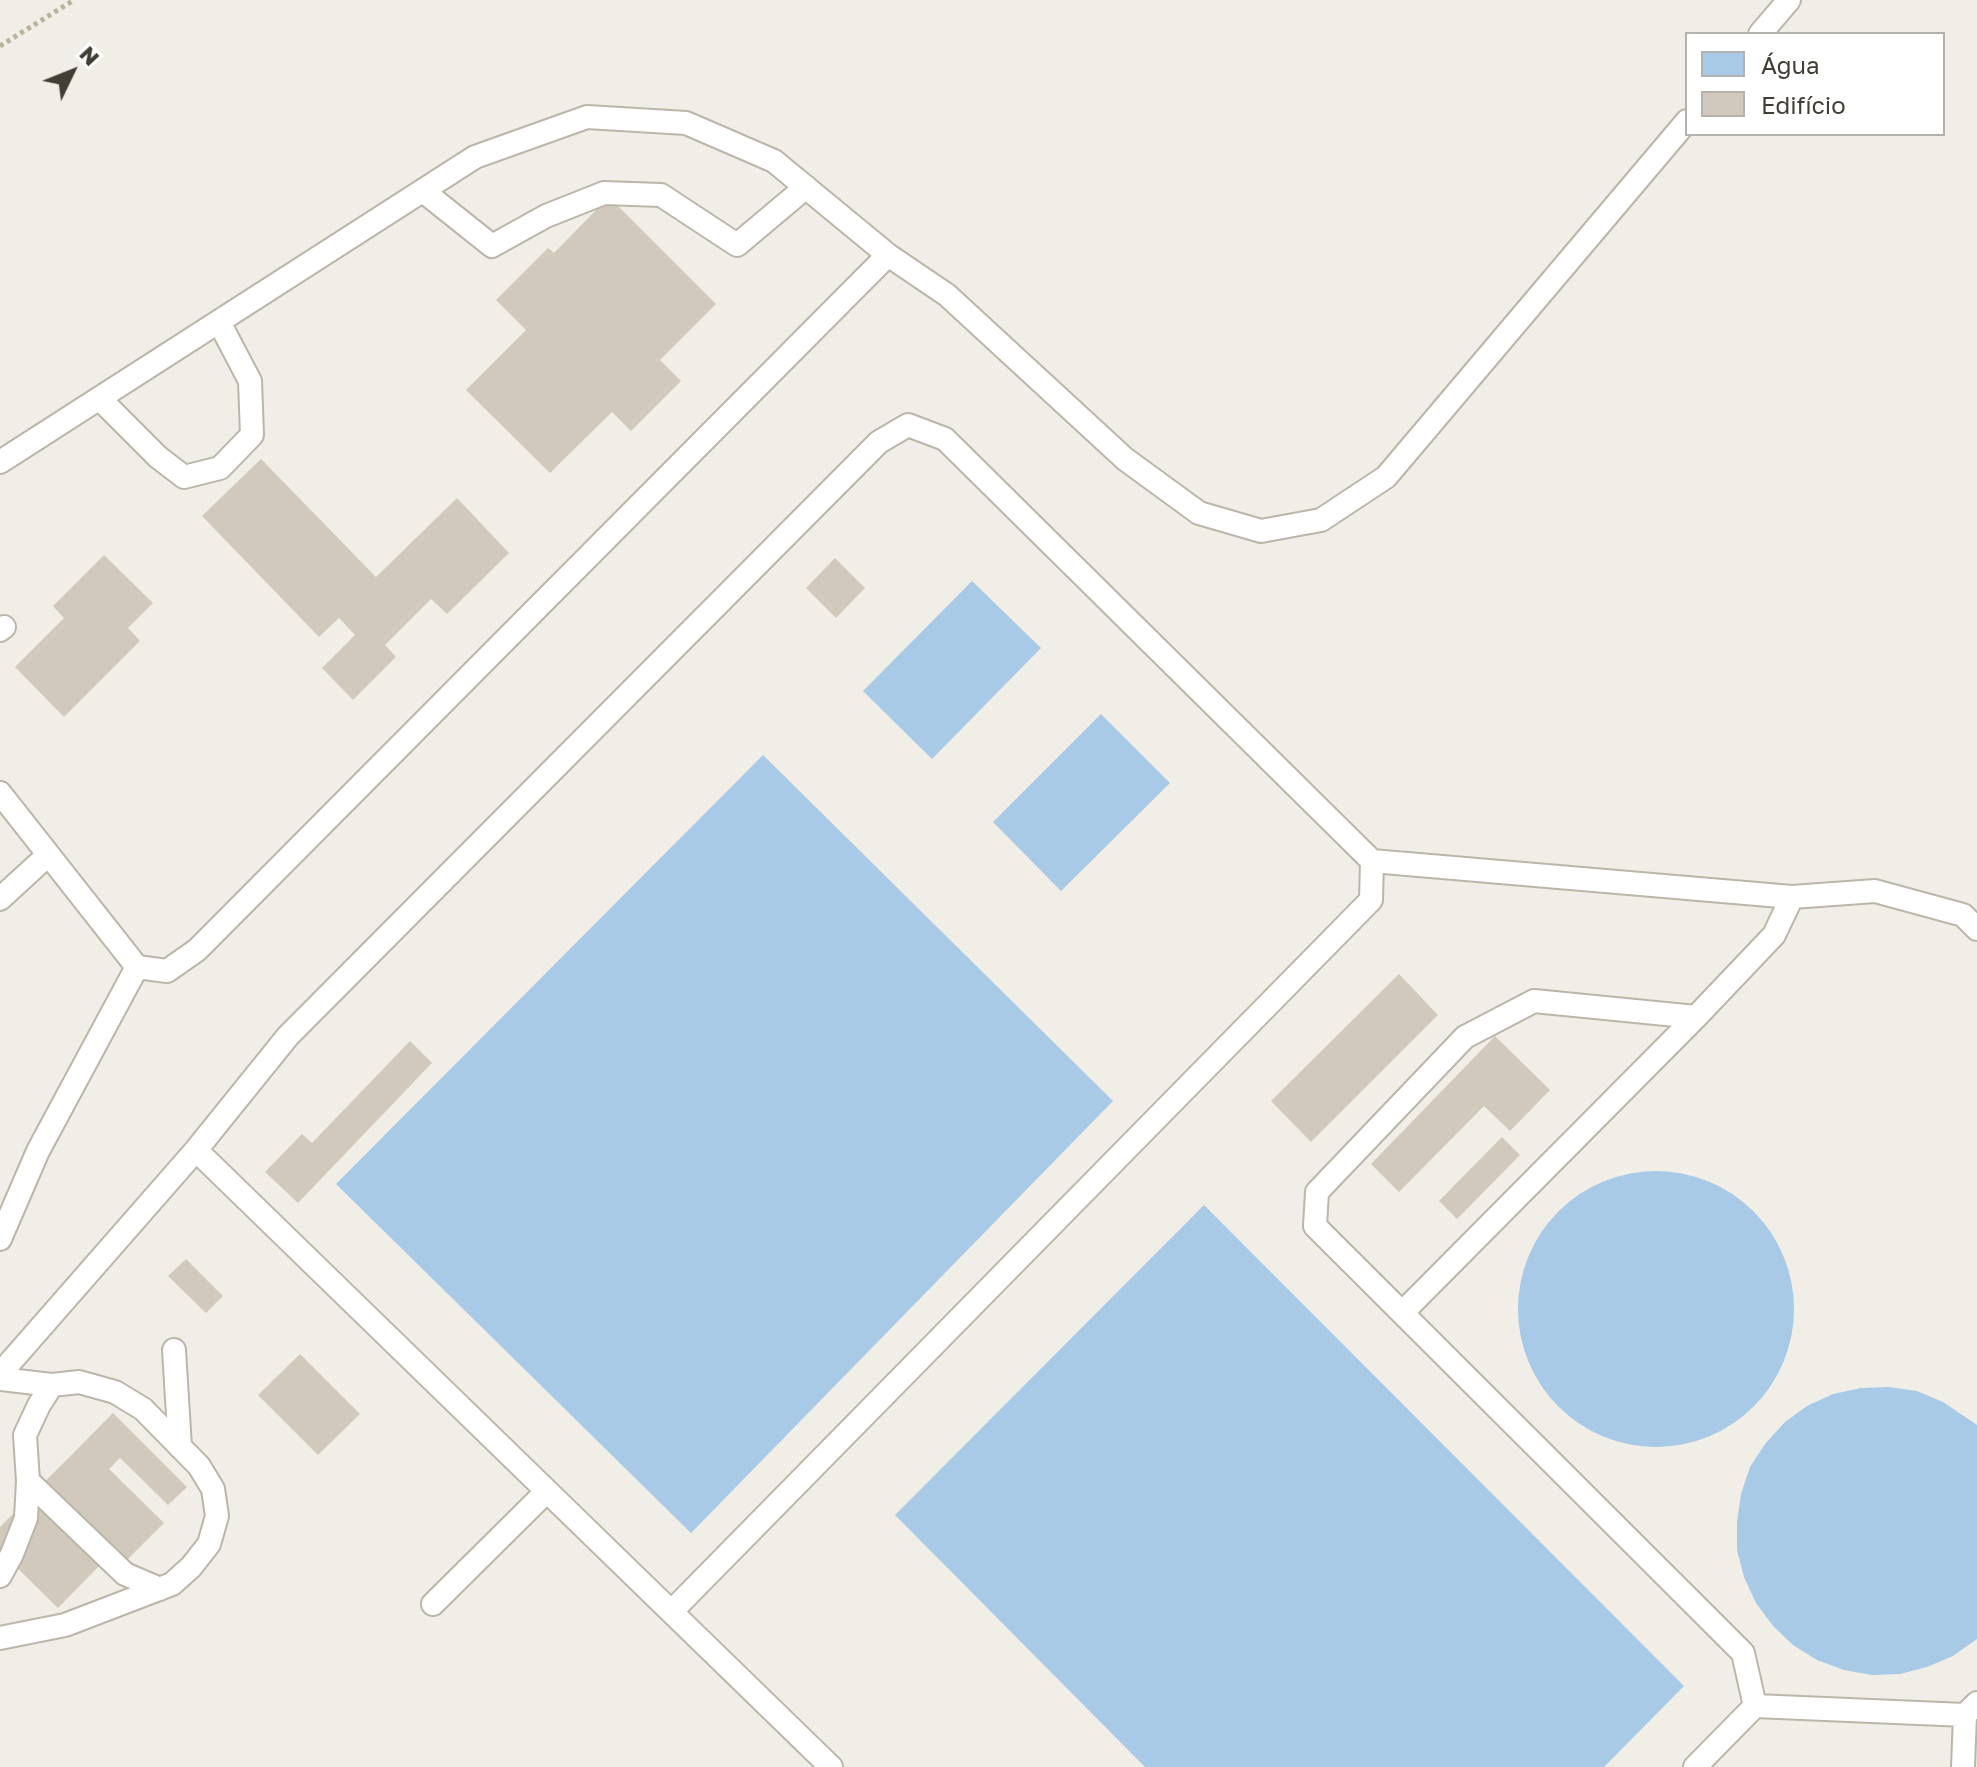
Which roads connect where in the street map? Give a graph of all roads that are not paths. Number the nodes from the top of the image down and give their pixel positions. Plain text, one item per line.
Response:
1 (1789, 0) edge
2 (1762, 32) edge
3 (1685, 123) edge
4 (806, 187) junction
5 (423, 191) junction
6 (888, 255) junction
7 (219, 322) junction
8 (100, 399) junction
9 (0, 462) edge
10 (0, 793) edge
11 (48, 855) junction
12 (1372, 861) junction
13 (1792, 897) junction
14 (0, 899) edge
15 (1977, 929) edge
16 (137, 967) junction
17 (1696, 1017) junction
18 (196, 1150) junction
19 (0, 1239) edge
20 (1403, 1312) junction
21 (174, 1350) dead end
22 (0, 1376) edge
23 (52, 1385) junction
24 (180, 1447) junction
25 (28, 1481) junction
26 (546, 1492) junction
27 (0, 1576) edge
28 (160, 1589) junction
29 (433, 1604) dead end
30 (672, 1611) junction
31 (0, 1638) edge
32 (1755, 1706) junction
33 (1971, 1709) edge
34 (831, 1767) edge
35 (1695, 1767) edge
36 (1963, 1767) edge

1 - 2 lane
3 - 6 lane
4 - 5 lane
4 - 5 lane
4 - 6 lane
5 - 7 lane
6 - 16 lane
7 - 8 lane
7 - 8 lane
8 - 9 lane
10 - 11 lane
11 - 14 lane
11 - 16 lane
12 - 13 lane
12 - 18 lane
12 - 30 lane
13 - 15 lane
13 - 17 lane
16 - 19 lane
17 - 20 lane
17 - 20 lane
18 - 22 lane
18 - 26 lane
20 - 32 lane
21 - 24 lane
22 - 23 lane
23 - 24 lane
23 - 25 lane
24 - 28 lane
25 - 27 lane
25 - 28 lane
26 - 29 lane
26 - 30 lane
28 - 31 lane
30 - 34 lane
32 - 33 lane
32 - 35 lane
33 - 36 lane

